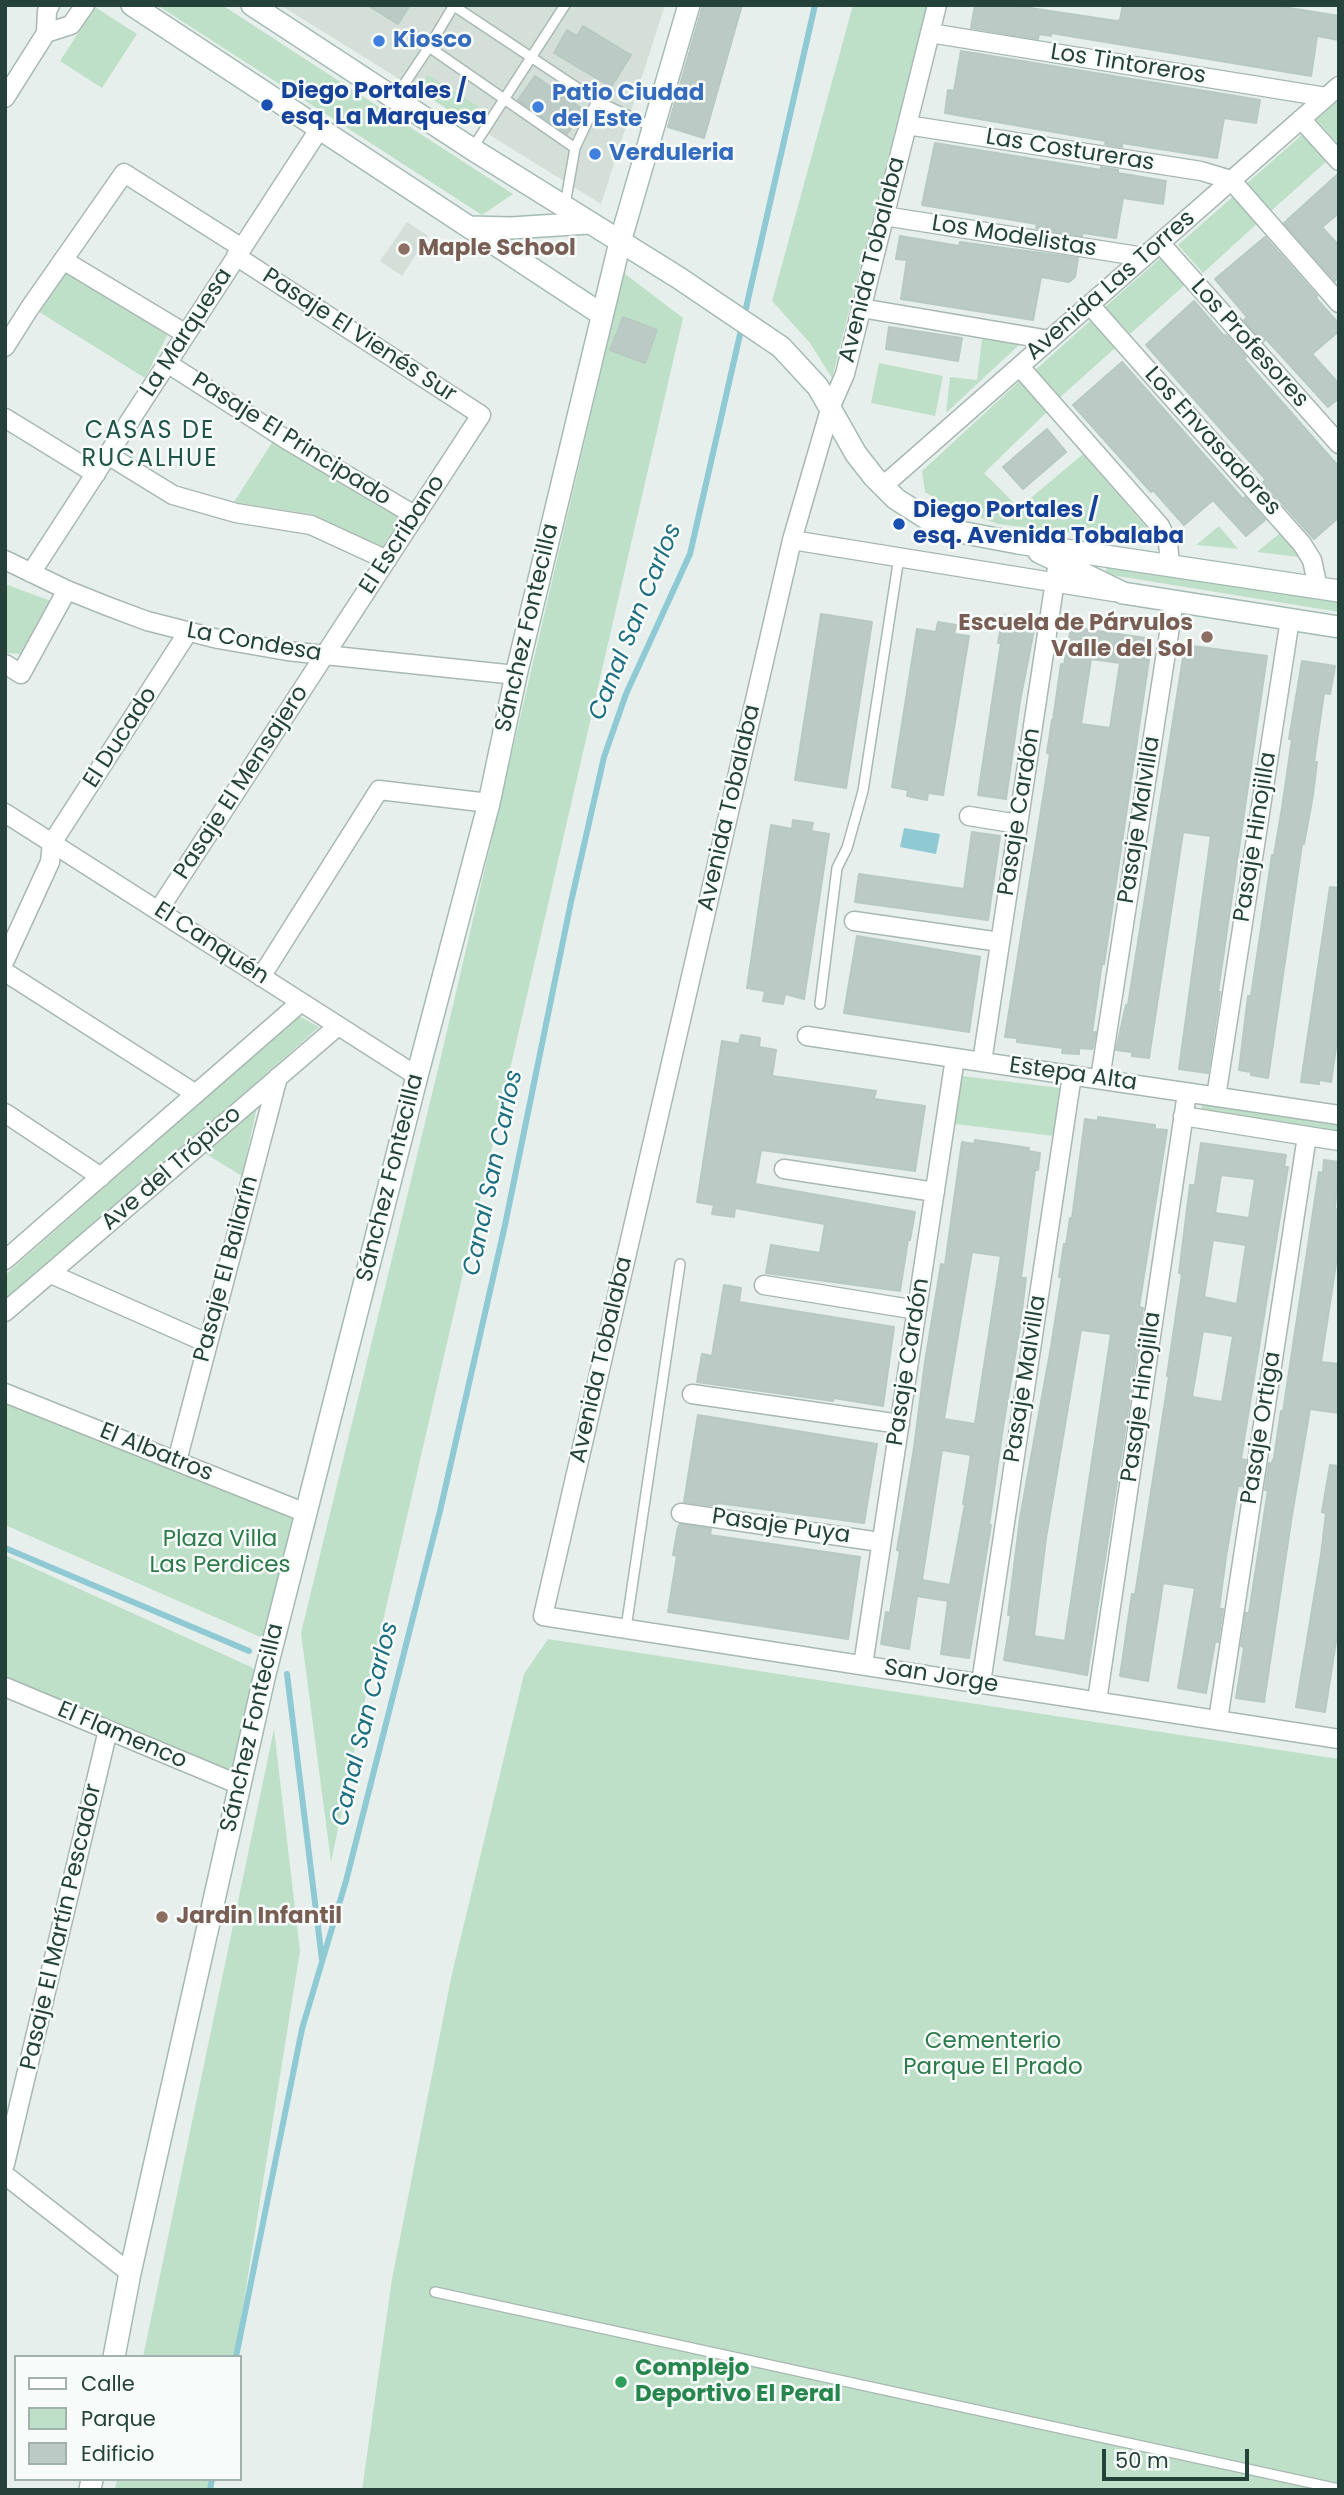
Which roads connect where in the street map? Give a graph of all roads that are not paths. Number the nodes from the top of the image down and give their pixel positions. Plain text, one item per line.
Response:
1 (50, 5) edge
2 (85, 5) edge
3 (132, 5) edge
4 (252, 5) edge
5 (565, 5) edge
6 (689, 5) edge
7 (937, 5) edge
8 (454, 6) edge
9 (46, 33) junction
10 (930, 33) junction
11 (429, 47) junction
12 (532, 56) junction
13 (1332, 92) edge
14 (5, 98) edge
15 (395, 99) junction
16 (504, 99) junction
17 (597, 101) junction
18 (1301, 119) junction
19 (907, 125) junction
20 (653, 127) junction
21 (320, 128) junction
22 (575, 148) junction
23 (472, 149) junction
24 (1339, 161) edge
25 (1231, 180) junction
26 (531, 186) junction
27 (564, 208) junction
28 (884, 216) junction
29 (589, 223) junction
30 (469, 227) junction
31 (511, 228) junction
32 (620, 242) junction
33 (1160, 243) junction
34 (239, 252) junction
35 (1144, 257) junction
36 (63, 260) junction
37 (1339, 303) edge
38 (1090, 305) junction
39 (861, 308) junction
40 (601, 314) junction
41 (186, 334) junction
42 (1050, 340) junction
43 (5, 347) edge
44 (167, 363) junction
45 (1020, 367) junction
46 (831, 406) junction
47 (481, 415) joint
48 (5, 418) edge
49 (1339, 444) edge
50 (108, 455) junction
51 (96, 474) junction
52 (883, 486) junction
53 (416, 516) junction
54 (792, 540) junction
55 (1017, 543) junction
56 (899, 557) junction
57 (1134, 559) junction
58 (5, 560) edge
59 (387, 560) junction
60 (1058, 561) junction
61 (1170, 565) junction
62 (31, 573) junction
63 (1088, 576) junction
64 (1055, 584) junction
65 (67, 590) junction
66 (1328, 590) edge
67 (1123, 593) junction
68 (1174, 601) junction
69 (1290, 619) junction
70 (1339, 627) edge
71 (188, 632) junction
72 (326, 656) junction
73 (5, 664) edge
74 (516, 675) junction
75 (489, 803) junction
76 (5, 813) edge
77 (969, 816) dead end
78 (1018, 824) junction
79 (52, 843) junction
80 (158, 911) junction
81 (854, 921) dead end
82 (1000, 942) junction
83 (5, 960) edge
84 (5, 972) edge
85 (261, 976) junction
86 (300, 1002) junction
87 (820, 1004) dead end
88 (338, 1026) junction
89 (807, 1036) dead end
90 (955, 1058) junction
91 (982, 1062) junction
92 (1072, 1075) junction
93 (417, 1076) junction
94 (278, 1077) junction
95 (1100, 1079) junction
96 (1187, 1093) junction
97 (195, 1094) junction
98 (1216, 1097) junction
99 (5, 1113) edge
100 (1339, 1115) edge
101 (1183, 1116) junction
102 (1307, 1136) junction
103 (1339, 1141) edge
104 (784, 1169) dead end
105 (101, 1177) junction
106 (935, 1192) junction
107 (6, 1258) edge
108 (680, 1264) dead end
109 (51, 1274) junction
110 (764, 1285) dead end
111 (917, 1310) junction
112 (5, 1312) edge
113 (207, 1343) junction
114 (5, 1393) edge
115 (692, 1394) dead end
116 (900, 1424) junction
117 (177, 1461) junction
118 (306, 1513) junction
119 (681, 1513) dead end
120 (880, 1542) junction
121 (543, 1616) joint
122 (626, 1628) junction
123 (863, 1665) junction
124 (981, 1683) junction
125 (5, 1687) edge
126 (1097, 1701) junction
127 (1218, 1720) junction
128 (108, 1730) junction
129 (1339, 1739) edge
130 (240, 1785) junction
131 (5, 2164) edge
132 (5, 2175) edge
133 (130, 2273) junction
134 (435, 2292) dead end
135 (114, 2355) edge
136 (1339, 2489) edge

1 - 9 street
2 - 9 street
3 - 21 street
4 - 15 street
5 - 12 lane
6 - 20 street, Sánchez Fontecilla
7 - 10 street, Avenida Tobalaba
8 - 11 lane
8 - 12 lane
9 - 14 street
10 - 13 street, Los Tintoreros
10 - 19 street, Avenida Tobalaba
11 - 15 lane
11 - 16 lane
12 - 16 lane
12 - 17 lane
13 - 18 street, Avenida Las Torres
15 - 23 street
16 - 22 lane
16 - 23 lane
17 - 20 lane
17 - 22 lane
18 - 24 street
18 - 25 street, Avenida Las Torres
19 - 25 street, Las Costureras
19 - 28 street, Avenida Tobalaba
20 - 32 street, Sánchez Fontecilla
21 - 30 street
21 - 34 street, La Marquesa
22 - 27 lane
23 - 26 street
25 - 33 street, Avenida Las Torres
25 - 37 street
26 - 27 street
26 - 31 street
27 - 29 street
28 - 35 street, Los Modelistas
28 - 39 street, Avenida Tobalaba
29 - 31 street
29 - 32 street
30 - 31 street
30 - 40 street
32 - 40 street, Sánchez Fontecilla
32 - 46 street
33 - 35 street, Avenida Las Torres
33 - 49 street, Los Profesores
34 - 36 street, Pasaje El Vienés Sur
34 - 41 street, La Marquesa
34 - 47 street, Pasaje El Vienés Sur
35 - 38 street, Avenida Las Torres
36 - 41 street
36 - 43 street
38 - 42 street, Avenida Las Torres
38 - 66 street, Los Envasadores
39 - 42 street
39 - 46 street, Avenida Tobalaba
40 - 74 street, Sánchez Fontecilla
41 - 44 street, La Marquesa
42 - 45 street, Avenida Las Torres
44 - 50 street, La Marquesa
44 - 53 street, Pasaje El Principado
45 - 52 street, Avenida Las Torres
45 - 61 street
46 - 52 street
46 - 54 street, Avenida Tobalaba
47 - 53 street, El Escribano
48 - 51 street
50 - 51 street, La Marquesa
50 - 59 street
51 - 62 street, La Marquesa
52 - 55 street
53 - 59 street, El Escribano
54 - 56 street
54 - 121 street, Avenida Tobalaba
55 - 57 street
55 - 60 street
56 - 64 street
56 - 87 lane
57 - 61 street
57 - 63 street
58 - 62 street, La Condesa
59 - 72 street, El Escribano
60 - 63 street
60 - 64 street, Pasaje Cardón
61 - 66 street
62 - 65 street, La Condesa
63 - 67 street
64 - 67 street
64 - 78 street, Pasaje Cardón
65 - 71 street, La Condesa
65 - 73 street
67 - 68 street
68 - 69 street
68 - 95 street, Pasaje Malvilla
69 - 70 street
69 - 98 street, Pasaje Hinojilla
71 - 72 street, La Condesa
71 - 79 street, El Ducado
72 - 74 street, La Condesa
72 - 80 street, Pasaje El Mensajero
74 - 75 street, Sánchez Fontecilla
75 - 85 street
75 - 93 street, Sánchez Fontecilla
76 - 79 street, El Canquén
77 - 78 street
78 - 82 street, Pasaje Cardón
79 - 80 street, El Canquén
79 - 83 street, El Ducado
80 - 85 street, El Canquén
81 - 82 street
82 - 91 street, Pasaje Cardón
84 - 97 street
85 - 86 street, El Canquén
86 - 88 street, El Canquén
86 - 97 street, Ave del Trópico
88 - 93 street, El Canquén
88 - 94 street, Ave del Trópico
89 - 90 street, Estepa Alta
90 - 91 street, Estepa Alta
90 - 106 street, Pasaje Cardón
91 - 92 street, Estepa Alta
92 - 95 street, Estepa Alta
92 - 124 street, Pasaje Malvilla
93 - 118 street, Sánchez Fontecilla
94 - 109 street, Ave del Trópico
94 - 113 street, Pasaje El Bailarín
95 - 96 street, Estepa Alta
96 - 98 street, Estepa Alta
96 - 101 street, Pasaje Hinojilla
97 - 105 street, Ave del Trópico
98 - 100 street, Estepa Alta
99 - 105 street
101 - 102 street
101 - 126 street, Pasaje Hinojilla
102 - 103 street
102 - 127 street, Pasaje Ortiga
104 - 106 street
105 - 107 street, Ave del Trópico
106 - 111 street, Pasaje Cardón
108 - 122 lane
109 - 112 street, Ave del Trópico
109 - 113 street
110 - 111 street
111 - 116 street, Pasaje Cardón
113 - 117 street, Pasaje El Bailarín
114 - 117 street, El Albatros
115 - 116 street
116 - 120 street, Pasaje Cardón
117 - 118 street, El Albatros
118 - 130 street, Sánchez Fontecilla
119 - 120 street, Pasaje Puya
120 - 123 street, Pasaje Cardón
121 - 122 street, San Jorge
122 - 123 street, San Jorge
123 - 124 street, San Jorge
124 - 126 street, San Jorge
125 - 128 street, El Flamenco
126 - 127 street, San Jorge
127 - 129 street, San Jorge
128 - 130 street, El Flamenco
128 - 131 street, Pasaje El Martín Pescador
130 - 133 street, Sánchez Fontecilla
132 - 133 street
133 - 135 street, Sánchez Fontecilla
134 - 136 lane

